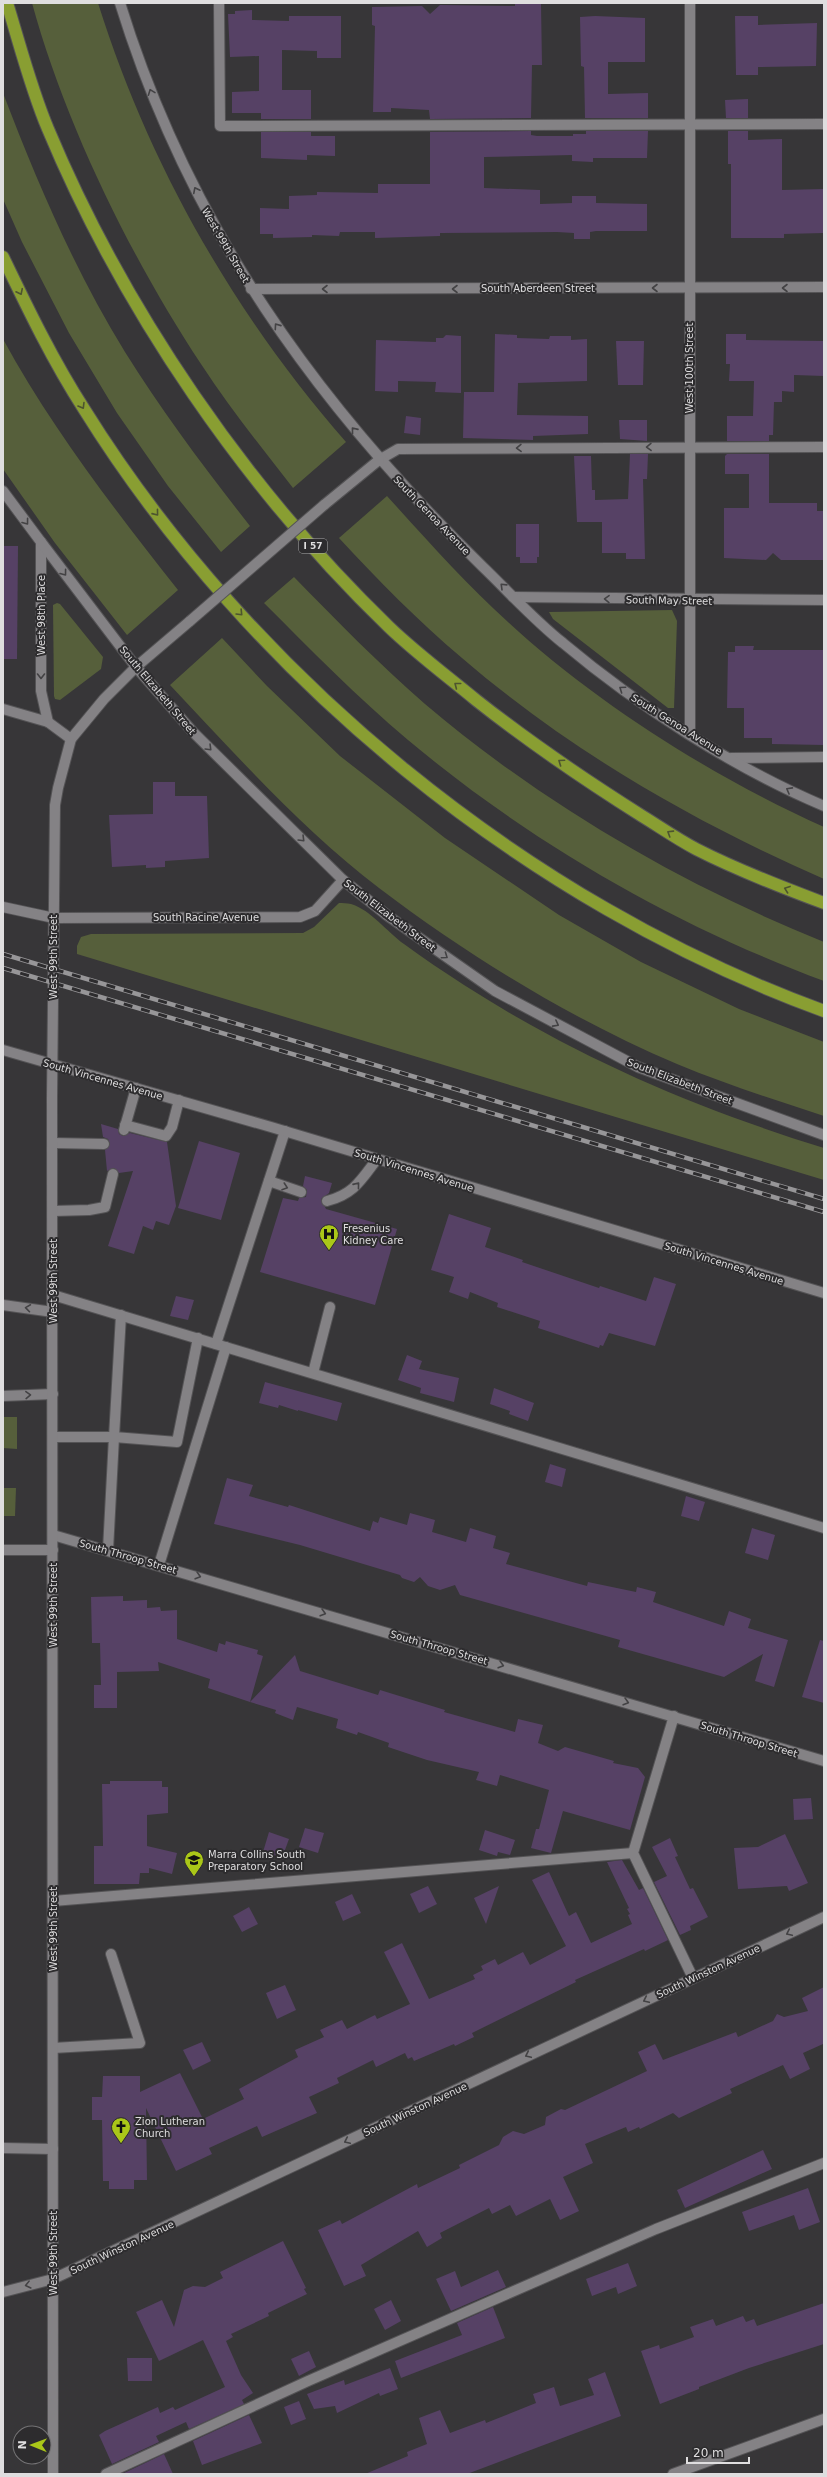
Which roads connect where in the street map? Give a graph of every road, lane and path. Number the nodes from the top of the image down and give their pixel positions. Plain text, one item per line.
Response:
1 (8, 3) edge
2 (120, 3) edge
3 (219, 3) edge
4 (690, 3) edge
5 (690, 123) junction
6 (824, 124) edge
7 (3, 257) edge
8 (824, 287) edge
9 (689, 288) junction
10 (251, 289) junction
11 (688, 447) junction
12 (824, 447) edge
13 (379, 460) junction
14 (3, 491) edge
15 (41, 542) junction
16 (514, 597) junction
17 (688, 600) junction
18 (824, 600) edge
19 (136, 667) junction
20 (3, 709) edge
21 (48, 722) junction
22 (690, 734) junction
23 (71, 738) junction
24 (824, 757) edge
25 (731, 758) junction
26 (824, 806) edge
27 (344, 880) junction
28 (824, 903) edge
29 (3, 907) edge
30 (54, 918) junction
31 (824, 1011) edge
32 (3, 1050) edge
33 (53, 1065) junction
34 (136, 1088) junction
35 (179, 1100) junction
36 (285, 1131) junction
37 (824, 1135) edge
38 (53, 1143) junction
39 (104, 1144) dead end
40 (377, 1159) junction
41 (113, 1174) dead end
42 (269, 1182) junction
43 (301, 1192) dead end
44 (328, 1201) dead end
45 (52, 1211) junction
46 (824, 1293) edge
47 (53, 1295) junction
48 (3, 1305) edge
49 (330, 1307) dead end
50 (53, 1312) junction
51 (121, 1315) junction
52 (198, 1338) junction
53 (221, 1345) junction
54 (313, 1373) junction
55 (53, 1394) junction
56 (3, 1396) edge
57 (114, 1436) junction
58 (53, 1437) junction
59 (824, 1528) edge
60 (53, 1535) junction
61 (3, 1550) edge
62 (53, 1550) junction
63 (108, 1550) junction
64 (159, 1565) junction
65 (674, 1716) junction
66 (824, 1761) edge
67 (633, 1853) junction
68 (53, 1901) junction
69 (824, 1916) edge
70 (111, 1954) dead end
71 (693, 1978) junction
72 (53, 2048) junction
73 (3, 2148) edge
74 (53, 2148) junction
75 (824, 2162) edge
76 (53, 2279) junction
77 (3, 2292) edge
78 (824, 2419) edge
79 (53, 2474) edge
80 (106, 2474) edge
81 (673, 2474) edge

28 -> 1 highway, I 57
10 -> 2 street, West 99th Street
3 - 5 street
4 - 5 street, West 100th Street
5 - 6 street
5 - 9 street, West 100th Street
7 -> 31 highway
8 -> 9 street, South Aberdeen Street
9 -> 10 street, South Aberdeen Street
9 - 11 street, West 100th Street
13 -> 10 street, West 99th Street
11 - 12 street
11 -> 13 street
11 - 17 street, West 100th Street
16 -> 13 street, South Genoa Avenue
13 - 19 street, bridge
14 -> 15 street
15 -> 19 street, South Elizabeth Street
15 -> 21 street, West 98th Place
17 -> 16 street, South May Street
22 -> 16 street, South Genoa Avenue
17 - 18 street, South May Street
17 - 22 street, West 100th Street
19 - 23 street
19 -> 27 street, South Elizabeth Street
20 - 21 street
21 - 23 street
22 - 25 street, South Genoa Avenue
23 - 30 street, West 99th Street
24 - 25 street
26 -> 25 street, South Genoa Avenue
27 - 30 street, South Racine Avenue
27 -> 37 street, South Elizabeth Street
29 - 30 street, South Racine Avenue
30 - 33 street, West 99th Street
32 - 33 street, South Vincennes Avenue
33 - 34 street, South Vincennes Avenue
33 - 38 street, West 99th Street
34 - 35 street, South Vincennes Avenue
34 - 35 street
35 - 36 street, South Vincennes Avenue
36 - 40 street, South Vincennes Avenue
36 - 42 street
38 - 39 street
38 - 45 street, West 99th Street
44 -> 40 street
40 - 46 street, South Vincennes Avenue
41 - 45 street
42 -> 43 street
42 - 53 street
45 - 47 street, West 99th Street
47 - 50 street, West 99th Street
47 - 51 street
50 -> 48 street
49 - 54 street
50 - 55 street, West 99th Street
51 - 52 street
51 - 57 street
52 - 53 street
52 - 57 street
53 - 54 street
53 - 64 street
54 - 59 street
56 -> 55 street
55 - 58 street, West 99th Street
57 - 58 street
57 - 63 street
58 - 60 street, West 99th Street
60 - 62 street, West 99th Street
60 - 63 street, South Throop Street
61 - 62 street
62 - 68 street, West 99th Street
63 - 64 street, South Throop Street
64 -> 65 street, South Throop Street
65 - 66 street, South Throop Street
65 - 67 street
67 - 68 street
67 - 71 street
68 - 72 street, West 99th Street
69 -> 71 street, South Winston Avenue
70 - 72 street
71 -> 76 street, South Winston Avenue
72 - 74 street, West 99th Street
73 - 74 street
74 - 76 street, West 99th Street
75 - 80 street
76 -> 77 street, South Winston Avenue
76 - 79 street, West 99th Street
78 - 81 street

